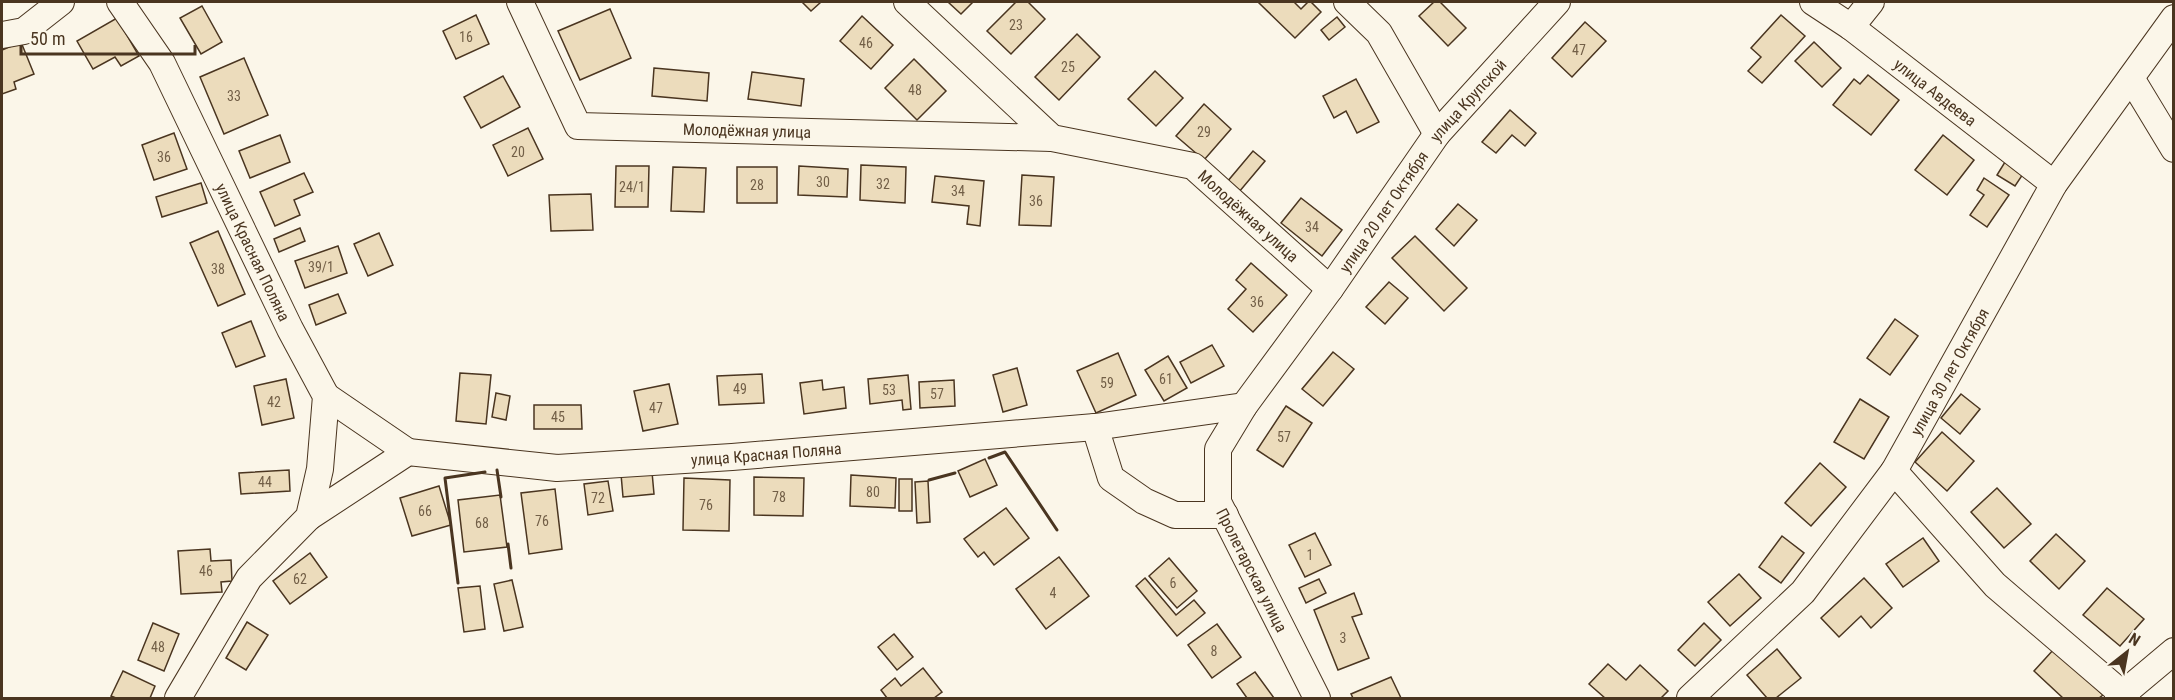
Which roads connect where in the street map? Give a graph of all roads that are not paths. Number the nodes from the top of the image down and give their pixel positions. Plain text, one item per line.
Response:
1 (61, 2) edge
2 (120, 2) edge
3 (520, 2) edge
4 (907, 2) edge
5 (1347, 2) edge
6 (1557, 2) edge
7 (1813, 2) edge
8 (1871, 2) edge
9 (2174, 18) edge
10 (1851, 27) junction
11 (2, 35) edge
12 (2131, 78) junction
13 (1437, 134) junction
14 (1052, 138) junction
15 (2174, 149) edge
16 (2054, 184) junction
17 (1330, 289) junction
18 (326, 396) junction
19 (1244, 406) junction
20 (1095, 427) junction
21 (408, 452) junction
22 (1894, 471) junction
23 (1225, 515) junction
24 (309, 517) junction
25 (2174, 651) edge
26 (2122, 697) edge
27 (178, 699) edge
28 (1317, 699) edge
29 (1690, 699) edge

1 - 11 street
2 - 18 street, улица Красная Поляна
3 - 14 street, Молодёжная улица
4 - 14 street
5 - 13 street, улица Крупской
6 - 13 street, улица Крупской
7 - 10 street, улица Авдеева
8 - 10 street
9 - 12 street, улица 30 лет Октября
10 - 16 street, улица Авдеева
12 - 15 street
12 - 16 street, улица 30 лет Октября
13 - 17 street, улица 20 лет Октября
14 - 17 street, Молодёжная улица
16 - 22 street, улица 30 лет Октября
17 - 19 street, Пролетарская улица
18 - 21 street
18 - 24 street
19 - 20 street, улица Красная Поляна
19 - 23 street, Пролетарская улица
20 - 21 street, улица Красная Поляна
20 - 23 street
21 - 24 street
22 - 26 street
22 - 29 street, улица 30 лет Октября
23 - 28 street, Пролетарская улица
24 - 27 street
25 - 26 street

